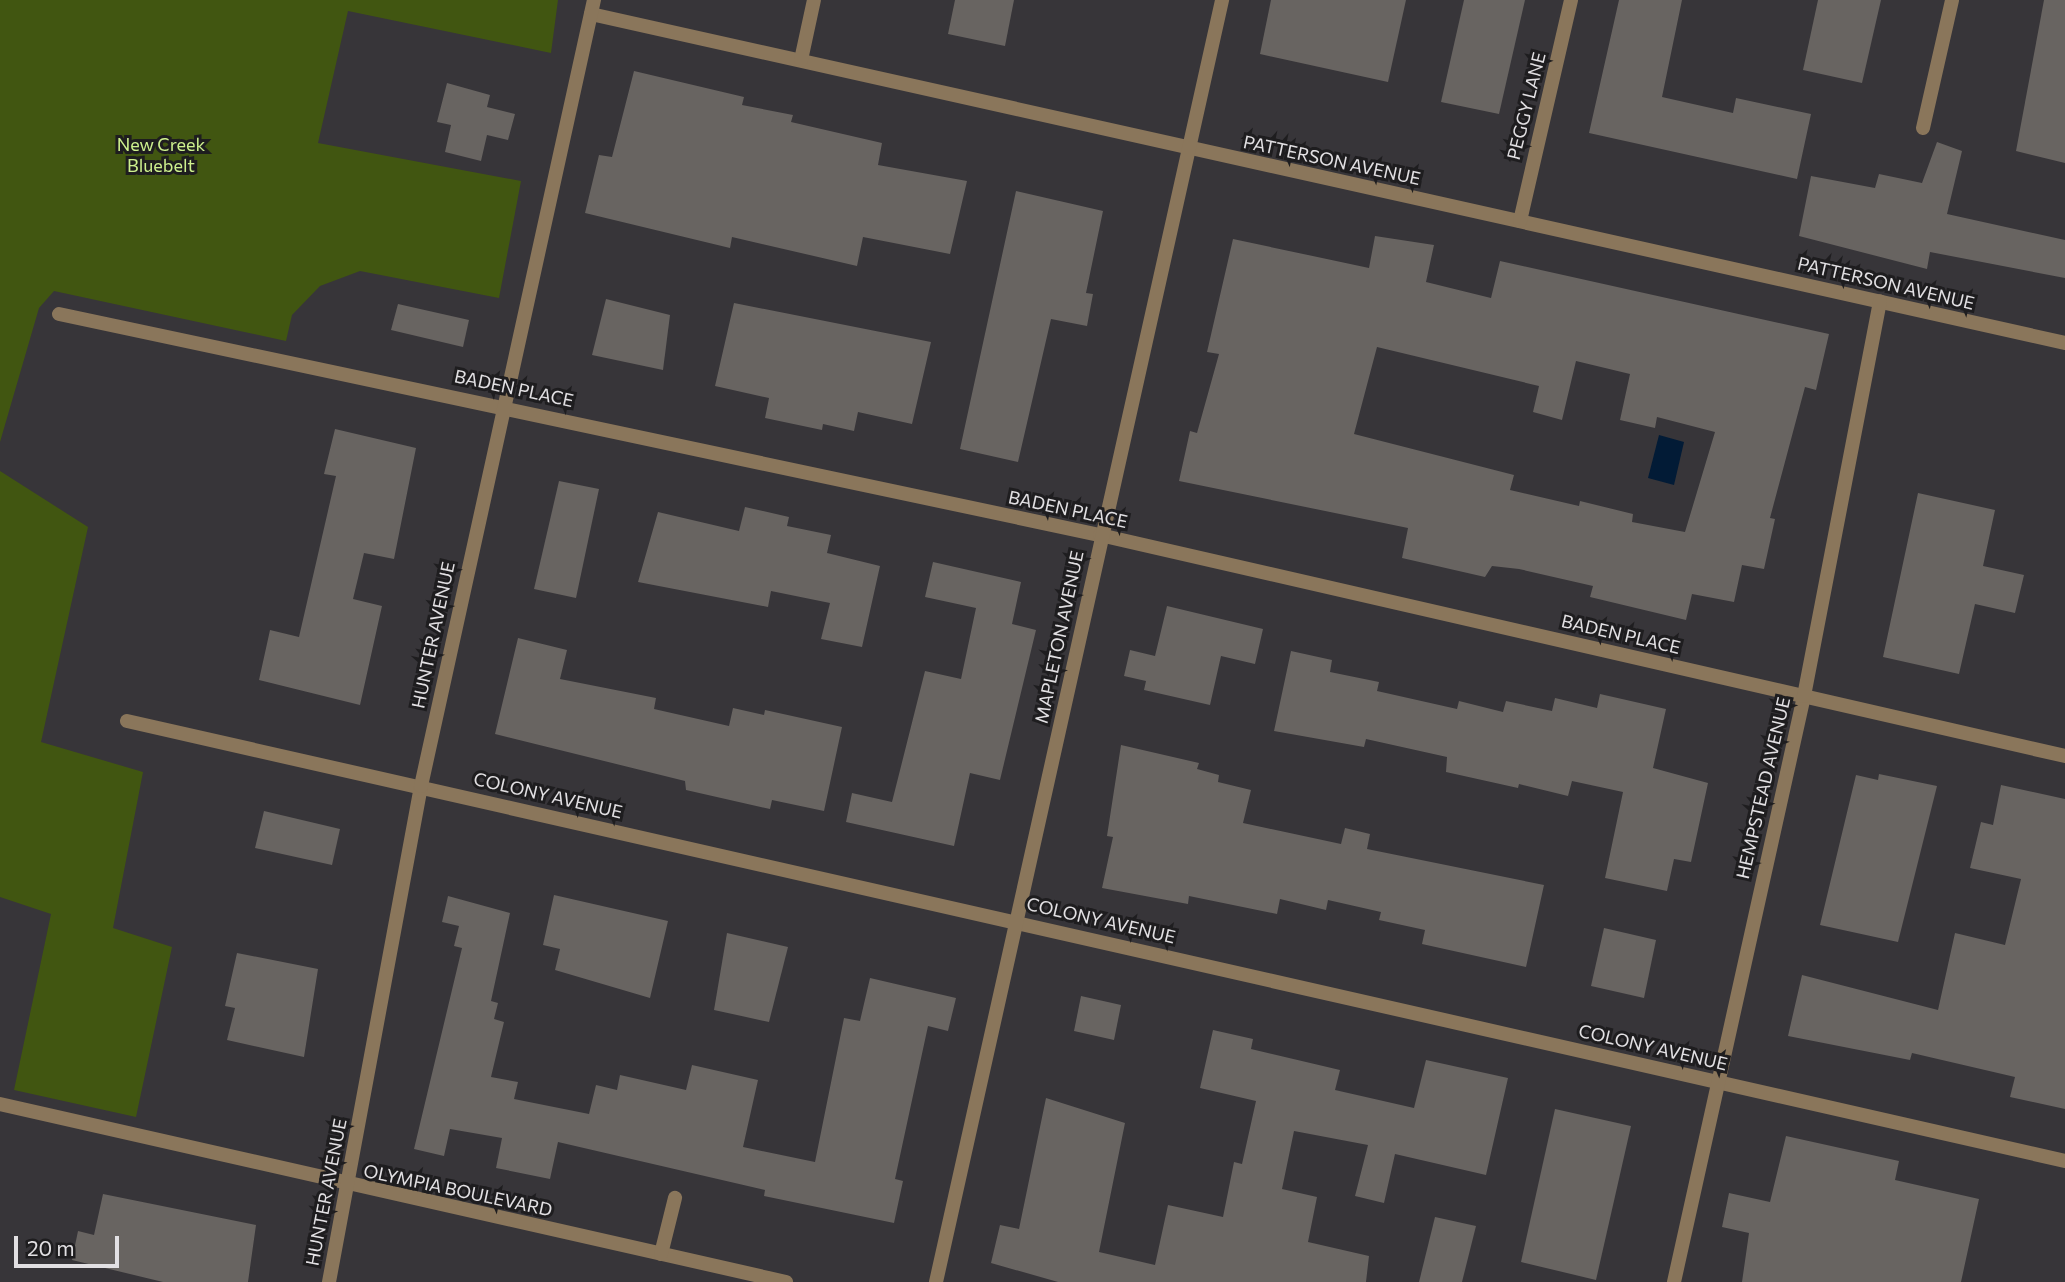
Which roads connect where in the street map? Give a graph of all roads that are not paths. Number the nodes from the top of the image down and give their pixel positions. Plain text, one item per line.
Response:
1 (814, 0) edge
2 (1222, 0) edge
3 (1572, 0) edge
4 (1952, 0) edge
5 (593, 7) edge
6 (801, 60) junction
7 (1923, 128) dead end
8 (1190, 149) junction
9 (1520, 221) junction
10 (1880, 301) junction
11 (59, 314) dead end
12 (2065, 343) edge
13 (501, 405) junction
14 (1100, 535) junction
15 (1804, 696) junction
16 (127, 721) dead end
17 (2065, 756) edge
18 (421, 786) junction
19 (1018, 920) junction
20 (1715, 1081) junction
21 (0, 1104) edge
22 (2065, 1161) edge
23 (347, 1185) junction
24 (675, 1198) dead end
25 (661, 1254) junction
26 (328, 1282) edge
27 (786, 1282) edge
28 (936, 1282) edge
29 (1674, 1282) edge

1 - 6 street
2 - 8 street, MAPLETON AVENUE
3 - 9 street, PEGGY LANE
4 - 7 street
5 - 6 street, PATTERSON AVENUE
5 - 13 street, HUNTER AVENUE
6 - 8 street, PATTERSON AVENUE
8 - 9 street, PATTERSON AVENUE
8 - 14 street, MAPLETON AVENUE
9 - 10 street, PATTERSON AVENUE
10 - 12 street, PATTERSON AVENUE
10 - 15 street, HEMPSTEAD AVENUE
11 - 13 street, BADEN PLACE
13 - 14 street, BADEN PLACE
13 - 18 street, HUNTER AVENUE
14 - 15 street, BADEN PLACE
14 - 19 street, MAPLETON AVENUE
15 - 17 street, BADEN PLACE
15 - 20 street, HEMPSTEAD AVENUE
16 - 18 street, COLONY AVENUE
18 - 19 street, COLONY AVENUE
18 - 23 street, HUNTER AVENUE
19 - 20 street, COLONY AVENUE
19 - 28 street, MAPLETON AVENUE
20 - 22 street, COLONY AVENUE
20 - 29 street, HEMPSTEAD AVENUE
21 - 23 street, OLYMPIA BOULEVARD
23 - 25 street, OLYMPIA BOULEVARD
23 - 26 street, HUNTER AVENUE
24 - 25 street
25 - 27 street, OLYMPIA BOULEVARD

